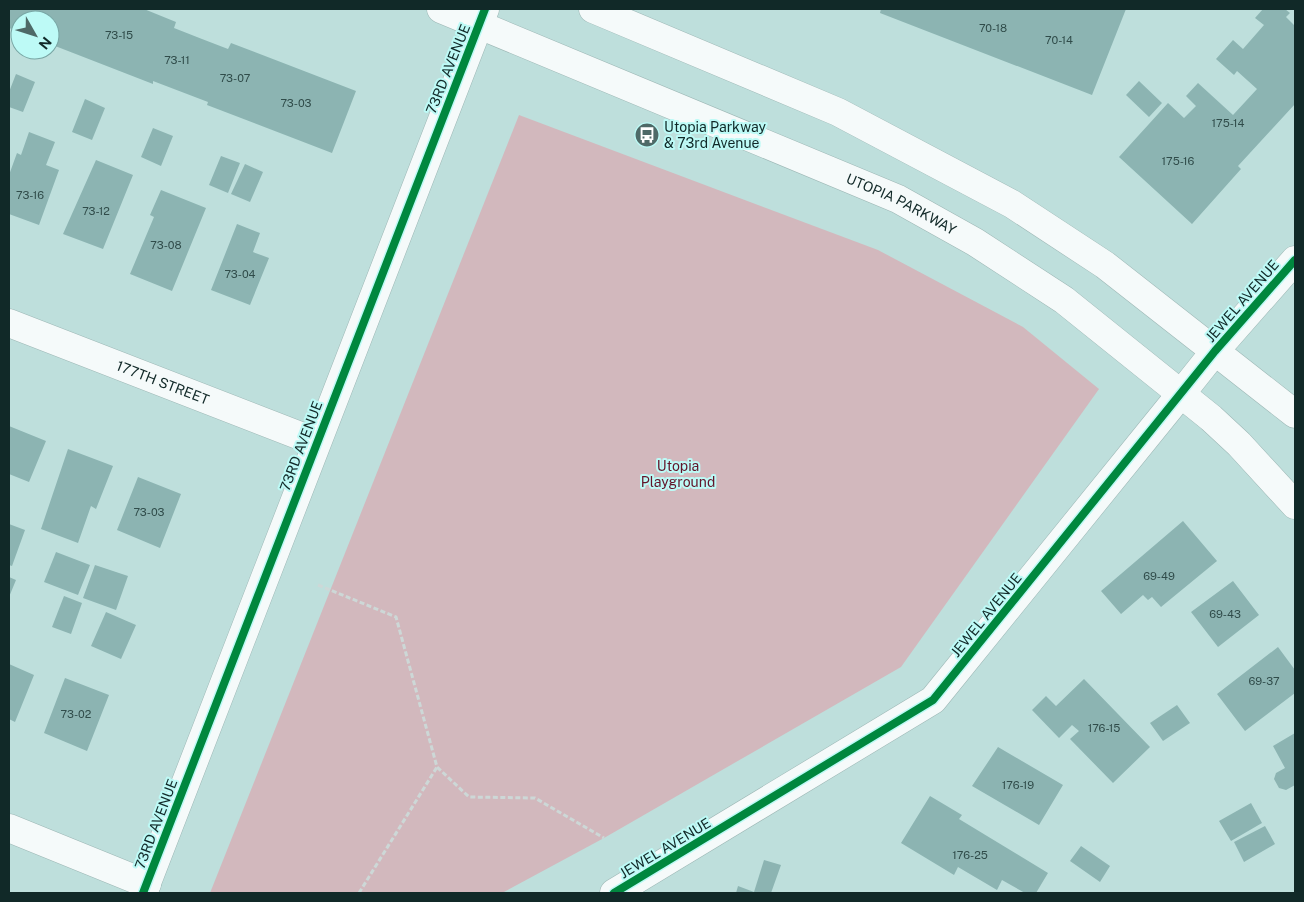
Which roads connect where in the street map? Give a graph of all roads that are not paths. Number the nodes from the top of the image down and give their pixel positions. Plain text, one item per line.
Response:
1 (441, 9) edge
2 (593, 9) edge
3 (482, 16) edge
4 (1295, 260) edge
5 (9, 323) edge
6 (1215, 351) junction
7 (1180, 395) junction
8 (1295, 414) edge
9 (316, 442) junction
10 (1295, 505) edge
11 (9, 828) edge
12 (145, 888) edge
13 (614, 893) edge

1 - 3 street, UTOPIA PARKWAY
2 - 6 street
3 - 7 street, UTOPIA PARKWAY
3 - 9 street, 73RD AVENUE
4 - 6 street, JEWEL AVENUE
5 - 9 street, 177TH STREET
6 - 7 street, JEWEL AVENUE
6 - 8 street
7 - 10 street, UTOPIA PARKWAY
7 - 13 street, JEWEL AVENUE
9 - 12 street, 73RD AVENUE
11 - 12 street

